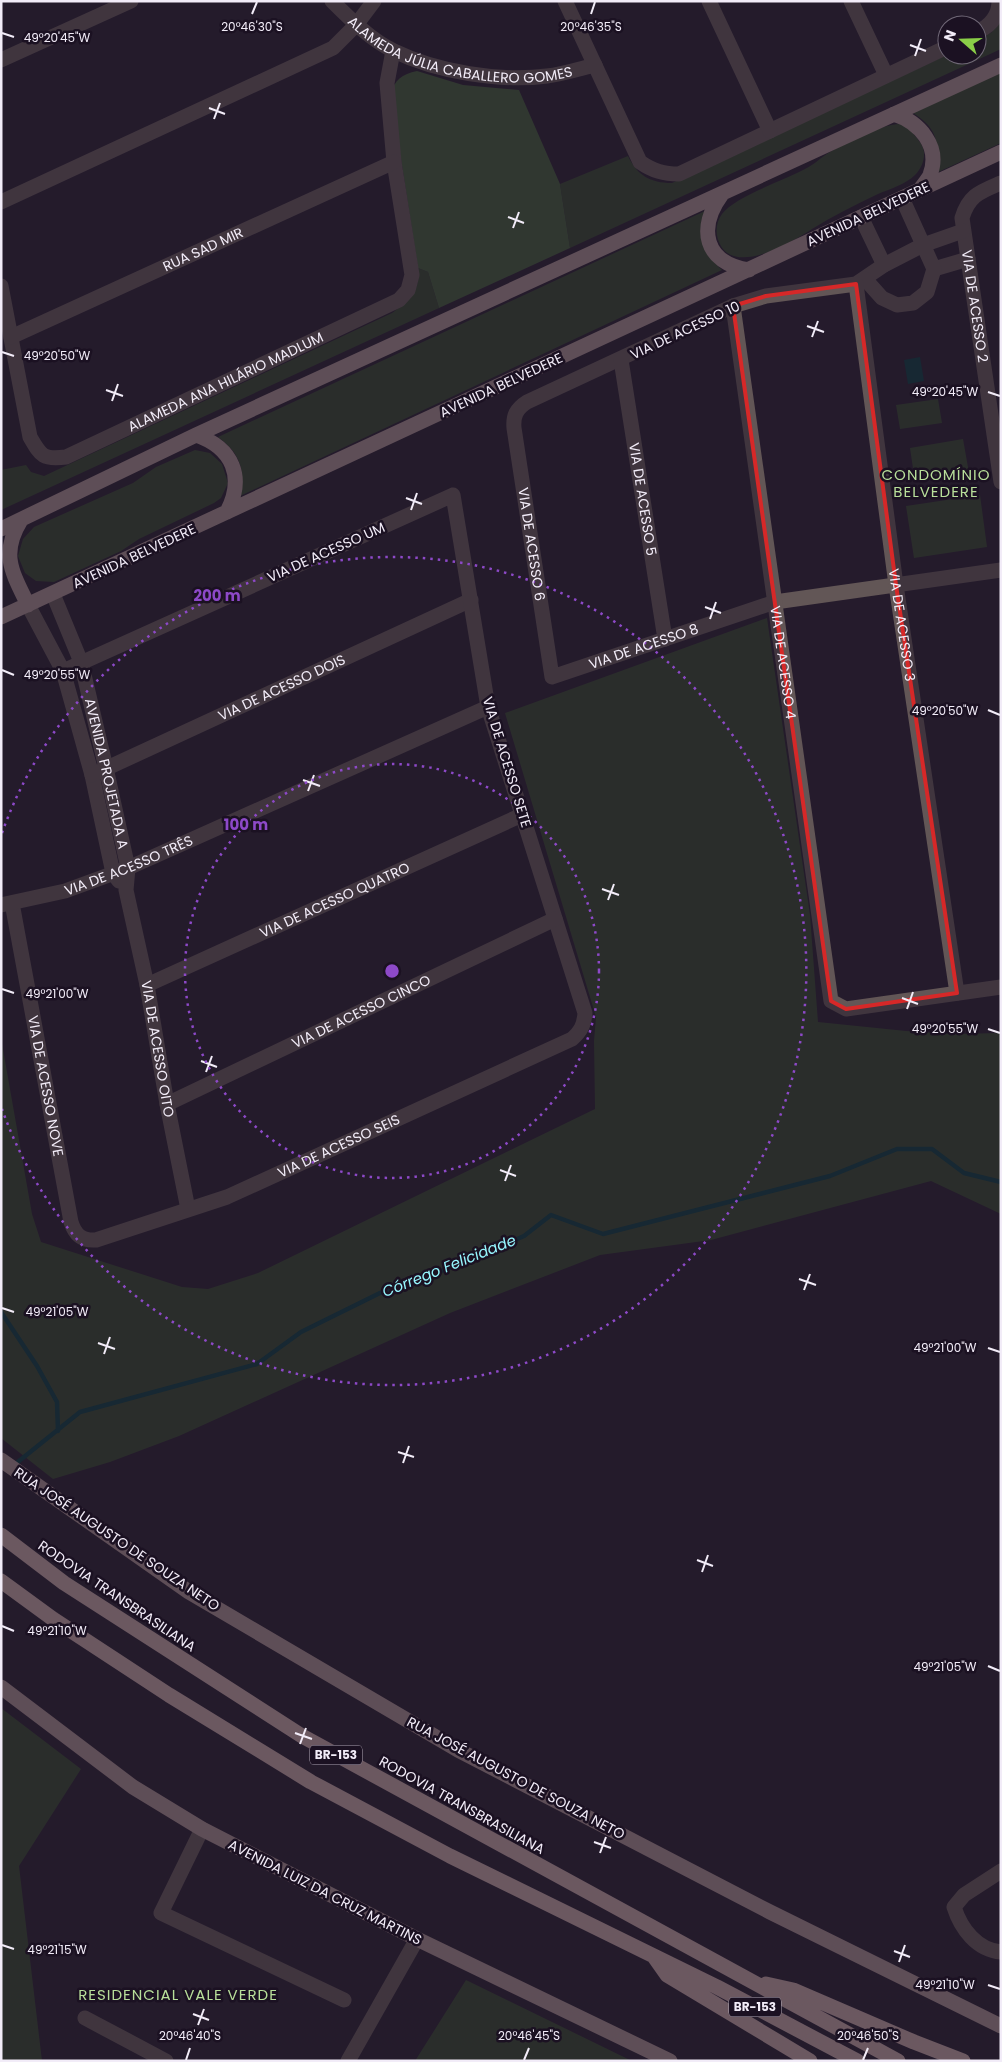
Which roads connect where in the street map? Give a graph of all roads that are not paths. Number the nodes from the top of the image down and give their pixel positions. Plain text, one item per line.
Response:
1 (131, 1) edge
2 (332, 1) edge
3 (374, 1) edge
4 (565, 1) edge
5 (709, 1) edge
6 (851, 1) edge
7 (999, 1) edge
8 (356, 25) junction
9 (987, 27) edge
10 (393, 51) junction
11 (937, 51) edge
12 (1, 60) edge
13 (595, 65) junction
14 (1001, 65) edge
15 (886, 75) junction
16 (894, 114) junction
17 (770, 131) junction
18 (1001, 152) edge
19 (394, 162) junction
20 (1001, 184) edge
21 (921, 188) junction
22 (722, 194) junction
23 (902, 198) junction
24 (1, 202) edge
25 (861, 217) junction
26 (963, 225) junction
27 (923, 245) junction
28 (968, 258) junction
29 (884, 265) junction
30 (934, 269) junction
31 (749, 270) junction
32 (861, 282) junction
33 (1, 286) edge
34 (733, 306) junction
35 (11, 337) junction
36 (621, 360) junction
37 (515, 413) joint
38 (196, 435) junction
39 (1001, 482) edge
40 (453, 495) joint
41 (227, 512) junction
42 (20, 520) junction
43 (1, 530) edge
44 (1001, 570) edge
45 (896, 585) junction
46 (53, 594) junction
47 (471, 600) junction
48 (775, 602) junction
49 (28, 605) junction
50 (1, 617) edge
51 (65, 622) junction
52 (42, 633) junction
53 (665, 639) junction
54 (81, 662) junction
55 (63, 671) junction
56 (552, 677) joint
57 (488, 707) junction
58 (106, 768) junction
59 (92, 775) junction
60 (522, 815) junction
61 (128, 868) junction
62 (113, 873) junction
63 (126, 890) junction
64 (6, 904) edge
65 (555, 919) junction
66 (147, 985) junction
67 (1001, 987) edge
68 (957, 993) junction
69 (584, 1023) joint
70 (167, 1104) junction
71 (188, 1209) junction
72 (80, 1237) joint
73 (1, 1460) edge
74 (1, 1535) edge
75 (1, 1581) edge
76 (1, 1687) edge
77 (202, 1829) junction
78 (1001, 1871) edge
79 (417, 1939) junction
80 (1001, 1952) edge
81 (653, 1955) junction
82 (748, 1979) junction
83 (344, 2000) dead end
84 (85, 2018) dead end
85 (1001, 2026) edge
86 (166, 2061) edge
87 (348, 2061) edge
88 (670, 2061) edge
89 (810, 2061) edge
90 (856, 2061) edge
91 (898, 2061) edge
92 (963, 2061) edge

1 - 12 street
2 - 8 street, ALAMEDA JÚLIA CABALLERO GOMES
3 - 8 street
4 - 13 street
5 - 17 street
6 - 15 street
7 - 9 street
8 - 10 street, ALAMEDA JÚLIA CABALLERO GOMES
8 - 24 street
10 - 13 street, ALAMEDA JÚLIA CABALLERO GOMES
10 - 19 street
11 - 15 street
13 - 17 street
14 - 16 main road
15 - 17 street
16 - 21 main road
16 - 22 main road
18 - 21 main road, AVENIDA BELVEDERE
19 - 35 street, RUA SAD MIR
19 - 35 street, ALAMEDA ANA HILÁRIO MADLUM
20 - 26 street
21 - 23 main road, AVENIDA BELVEDERE
22 - 31 main road
22 - 38 main road
23 - 25 main road, AVENIDA BELVEDERE
23 - 27 street
25 - 29 street
25 - 31 main road, AVENIDA BELVEDERE
26 - 27 street, VIA DE ACESSO 10
26 - 28 street, VIA DE ACESSO 2
27 - 29 street, VIA DE ACESSO 10
27 - 30 street
28 - 30 street
28 - 39 street, VIA DE ACESSO 2
29 - 32 street, VIA DE ACESSO 10
30 - 32 street
31 - 41 main road, AVENIDA BELVEDERE
32 - 34 street, VIA DE ACESSO 10
32 - 45 street, VIA DE ACESSO 3
33 - 35 street
34 - 36 street, VIA DE ACESSO 10
34 - 48 street, VIA DE ACESSO 4
36 - 37 street, VIA DE ACESSO 10
36 - 53 street, VIA DE ACESSO 5
37 - 56 street, VIA DE ACESSO 6
38 - 41 main road
38 - 42 main road
40 - 47 street, VIA DE ACESSO SETE
40 - 54 street, VIA DE ACESSO UM
41 - 46 main road, AVENIDA BELVEDERE
42 - 43 main road
42 - 49 main road
44 - 45 street, VIA DE ACESSO 8
45 - 48 street, VIA DE ACESSO 8
45 - 68 street, VIA DE ACESSO 3
46 - 49 main road, AVENIDA BELVEDERE
46 - 51 street, AVENIDA PROJETADA A
47 - 57 street, VIA DE ACESSO SETE
47 - 58 street, VIA DE ACESSO DOIS
48 - 53 street, VIA DE ACESSO 8
48 - 68 street, VIA DE ACESSO 4
49 - 50 main road, AVENIDA BELVEDERE
49 - 52 street, AVENIDA PROJETADA A
51 - 52 street
51 - 54 street, AVENIDA PROJETADA A
52 - 55 street, AVENIDA PROJETADA A
53 - 56 street, VIA DE ACESSO 8
54 - 55 street, VIA DE ACESSO UM
54 - 58 street, AVENIDA PROJETADA A
55 - 59 street, AVENIDA PROJETADA A
57 - 60 street, VIA DE ACESSO SETE
57 - 61 street, VIA DE ACESSO TRÊS
58 - 59 street, VIA DE ACESSO DOIS
58 - 61 street, AVENIDA PROJETADA A
59 - 62 street, AVENIDA PROJETADA A
60 - 65 street, VIA DE ACESSO SETE
60 - 66 street, VIA DE ACESSO QUATRO
61 - 62 street, VIA DE ACESSO TRÊS
61 - 63 street, VIA DE ACESSO OITO
62 - 63 street, VIA DE ACESSO OITO
62 - 64 street, VIA DE ACESSO TRÊS
63 - 66 street, VIA DE ACESSO OITO
64 - 72 street, VIA DE ACESSO NOVE
65 - 69 street, VIA DE ACESSO SETE
65 - 70 street, VIA DE ACESSO CINCO
66 - 70 street, VIA DE ACESSO OITO
67 - 68 street
69 - 71 street, VIA DE ACESSO SEIS
70 - 71 street, VIA DE ACESSO OITO
71 - 72 street, VIA DE ACESSO SEIS
73 - 85 main road, RUA JOSÉ AUGUSTO DE SOUZA NETO
74 - 82 highway, RODOVIA TRANSBRASILIANA / BR-153
75 - 81 highway, BR-153
76 - 77 main road, AVENIDA LUIZ DA CRUZ MARTINS
77 - 79 main road, AVENIDA LUIZ DA CRUZ MARTINS
77 - 83 street
78 - 80 street
79 - 87 street
79 - 88 main road, AVENIDA LUIZ DA CRUZ MARTINS
81 - 89 highway
81 - 90 highway, BR-153
82 - 91 highway, RODOVIA TRANSBRASILIANA / BR-153
82 - 92 highway
84 - 86 street

